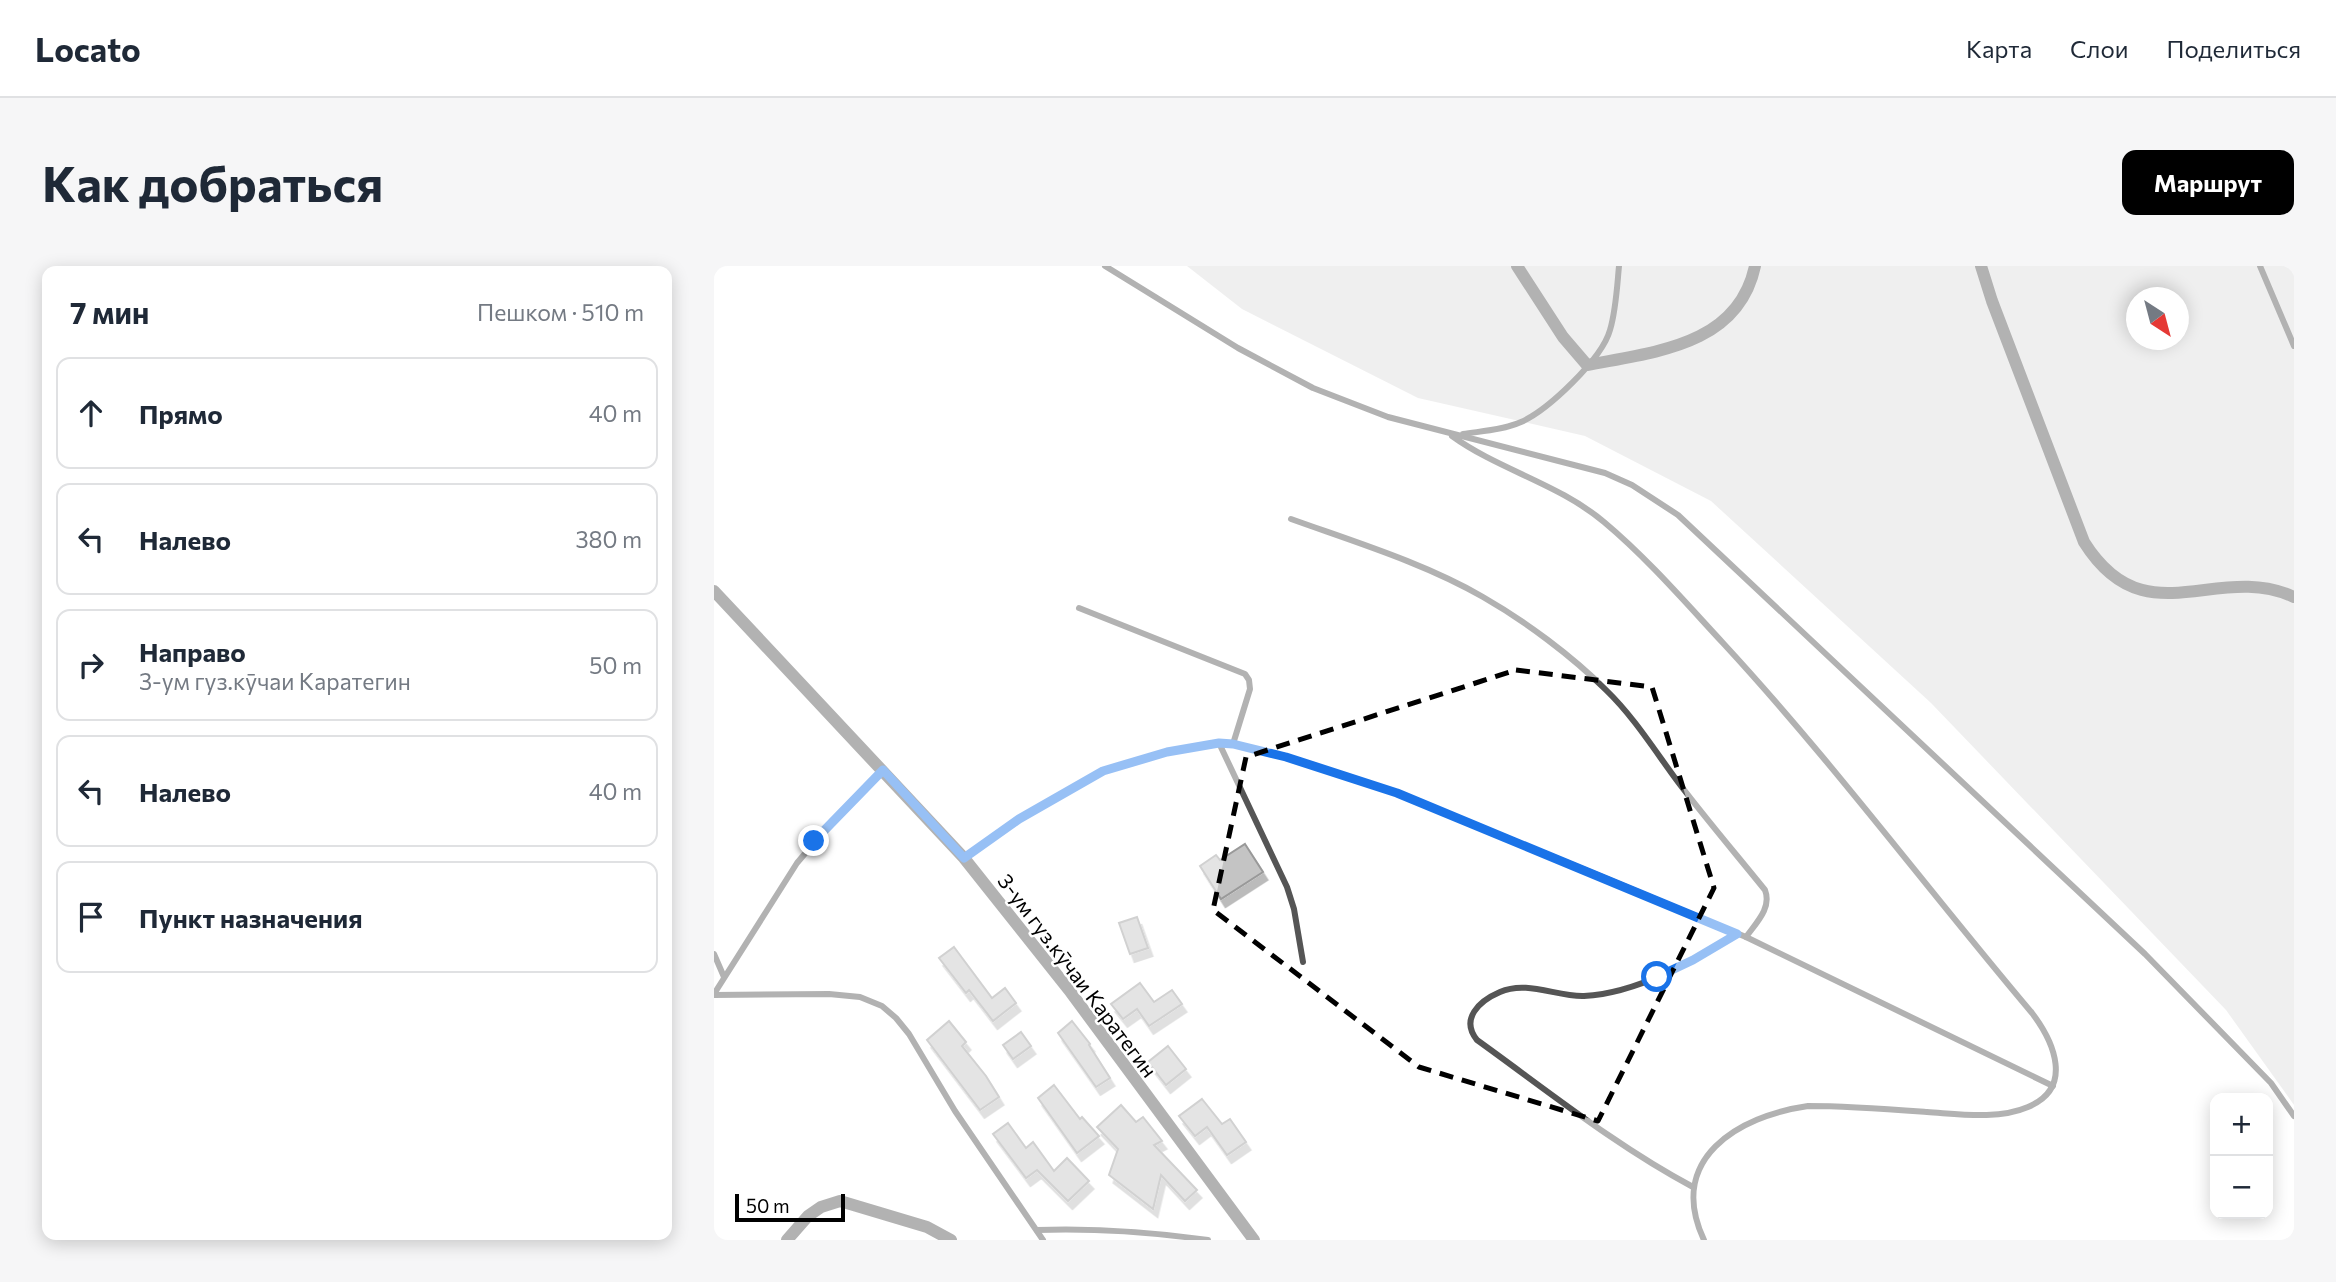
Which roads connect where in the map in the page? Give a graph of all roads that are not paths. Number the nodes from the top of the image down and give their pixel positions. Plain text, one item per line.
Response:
1 (1105, 266) edge
2 (1517, 266) edge
3 (1619, 266) edge
4 (1755, 266) edge
5 (1981, 266) edge
6 (2260, 266) edge
7 (2294, 346) edge
8 (1587, 365) junction
9 (1448, 433) junction
10 (1457, 435) junction
11 (1291, 519) dead end
12 (714, 591) edge
13 (2294, 597) edge
14 (1079, 608) dead end
15 (1219, 743) junction
16 (1233, 744) junction
17 (883, 770) junction
18 (964, 858) junction
19 (1737, 934) junction
20 (1746, 937) junction
21 (714, 954) edge
22 (1303, 962) dead end
23 (724, 976) junction
24 (714, 994) edge
25 (2053, 1086) junction
26 (2294, 1116) edge
27 (1693, 1187) junction
28 (1037, 1230) junction
29 (787, 1240) edge
30 (951, 1240) edge
31 (1043, 1240) edge
32 (1208, 1240) edge
33 (1254, 1240) edge
34 (1704, 1240) edge

1 - 9 lane
2 - 8 street
3 - 8 lane
4 - 8 street
5 - 13 street
6 - 7 lane
8 - 10 lane
9 - 10 lane
9 - 25 lane
10 - 26 lane
11 - 20 lane
12 - 17 street, 3-ум гуз.кӯчаи Каратегин
14 - 16 lane
15 - 16 lane
15 - 18 lane
15 - 22 lane
16 - 19 lane
17 - 18 street, 3-ум гуз.кӯчаи Каратегин
17 - 23 lane
18 - 33 street, 3-ум гуз.кӯчаи Каратегин
19 - 20 lane
19 - 27 lane
20 - 25 lane
21 - 23 lane
23 - 24 lane
24 - 28 lane
25 - 27 lane
27 - 34 lane
28 - 31 lane
28 - 32 lane
29 - 30 street

